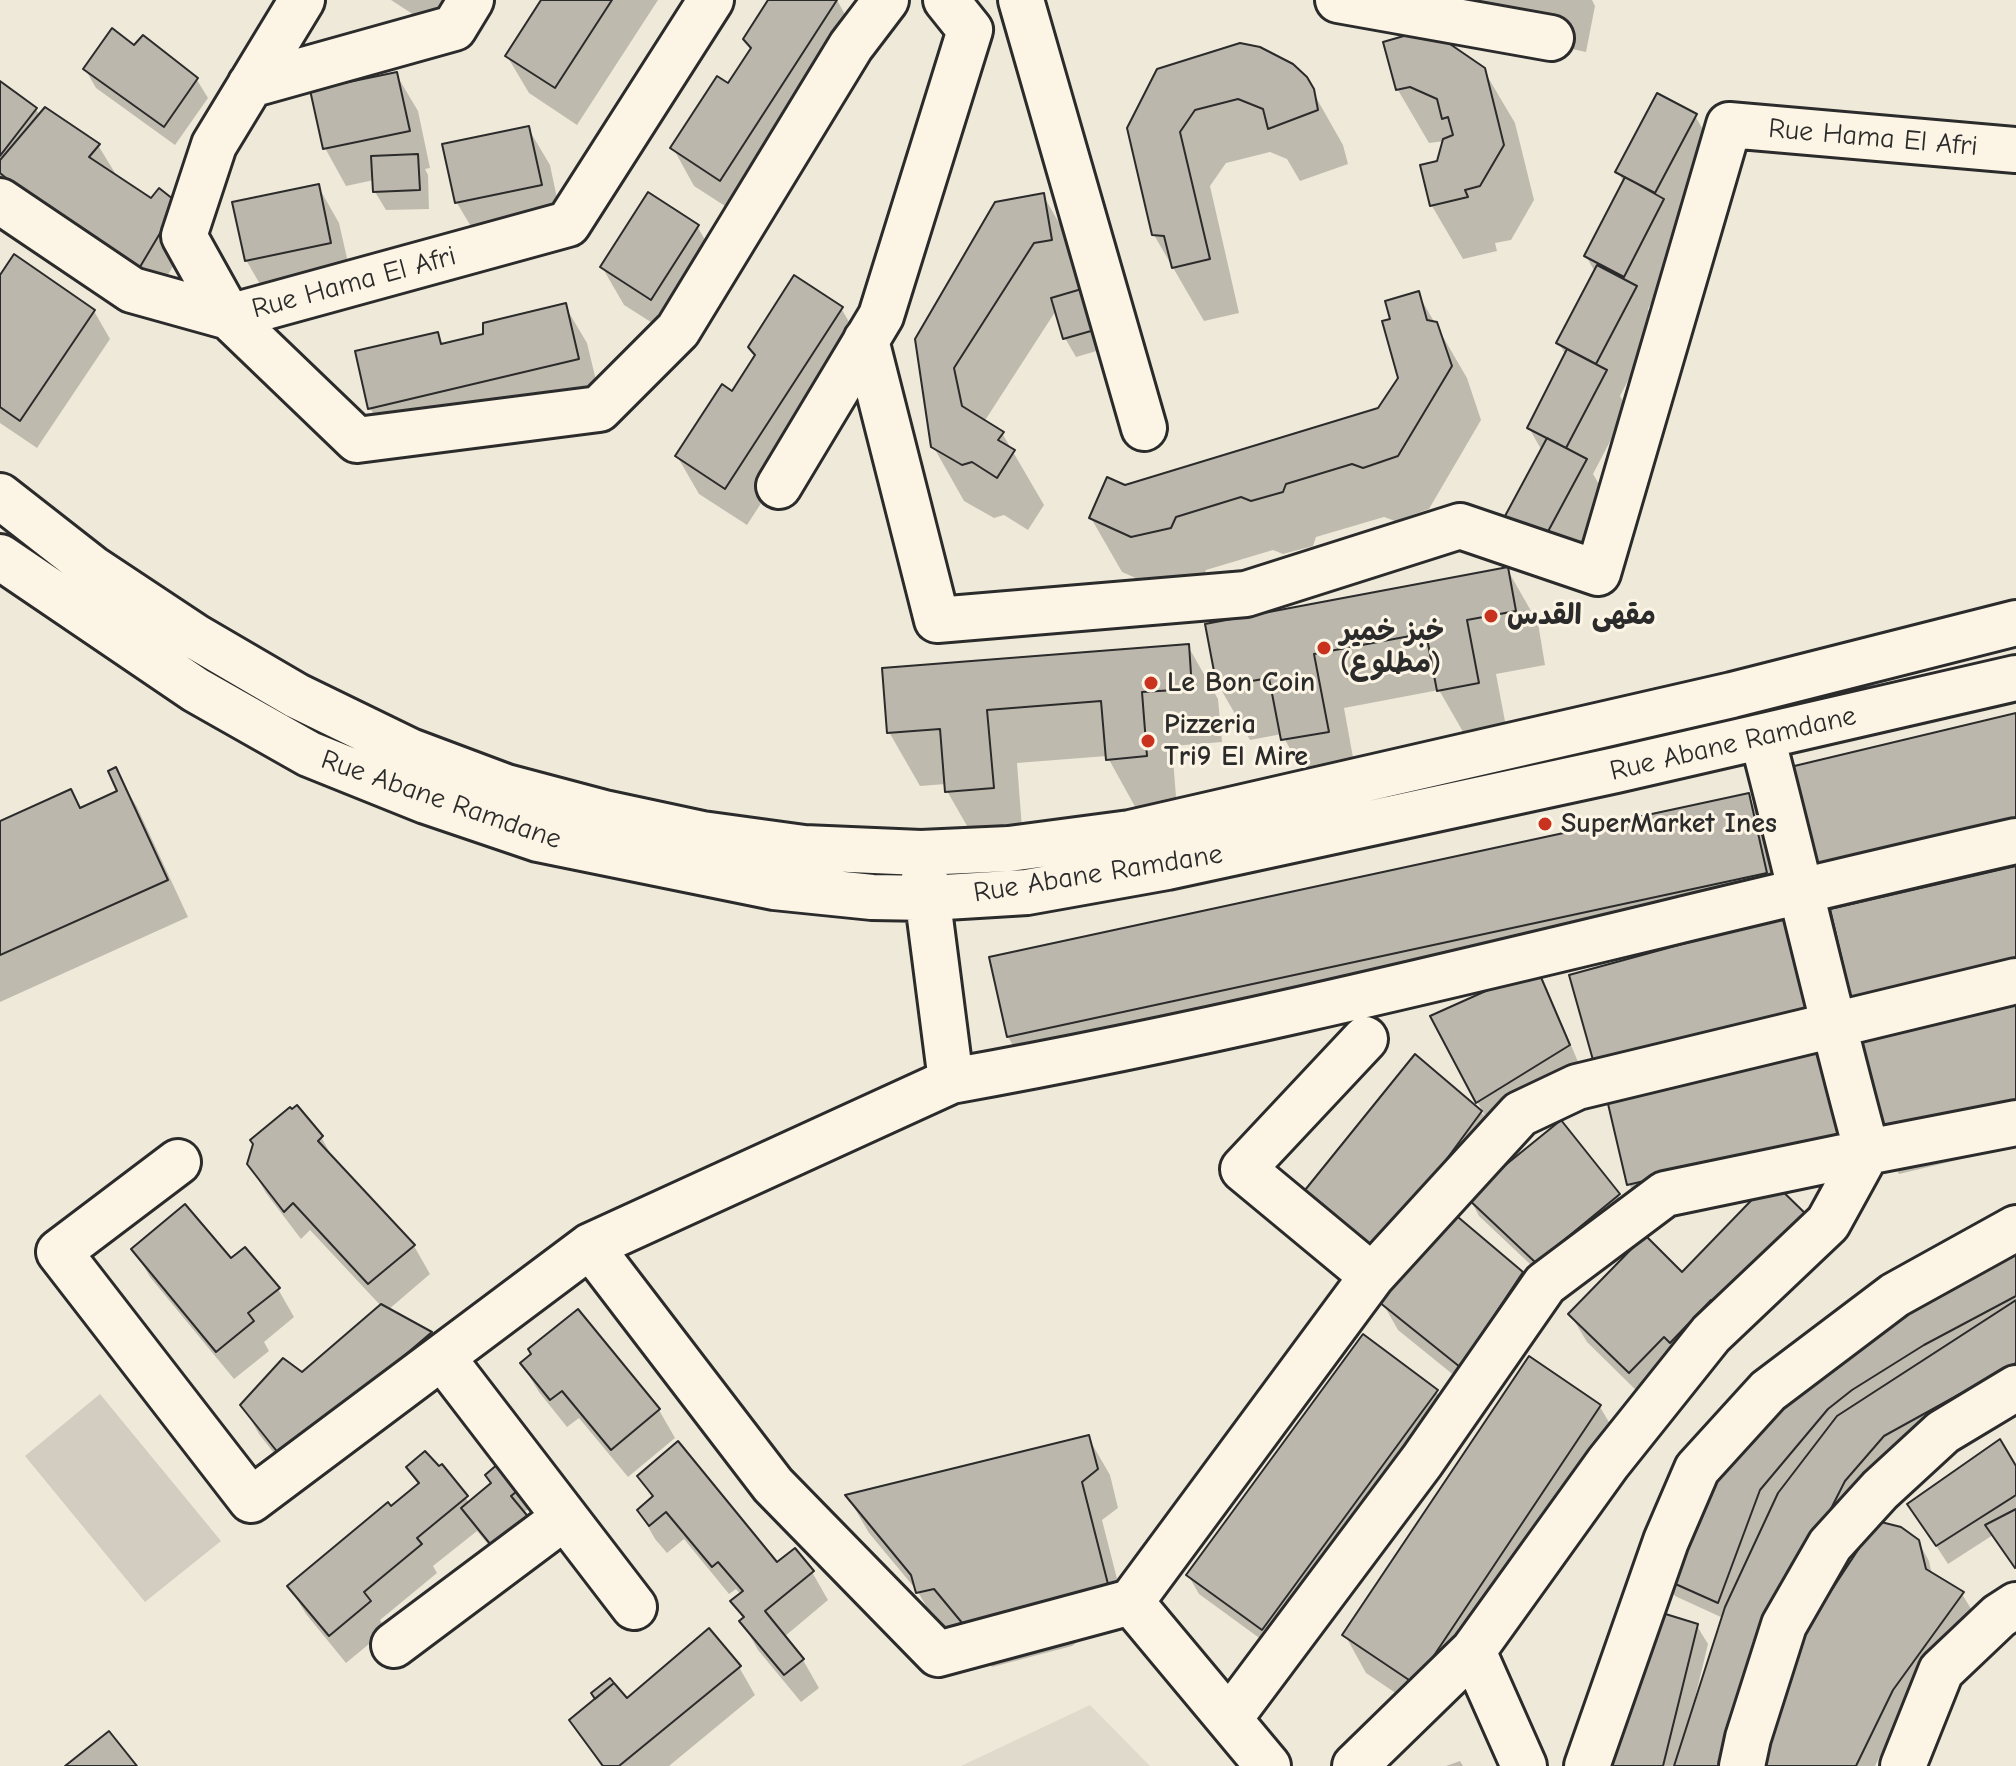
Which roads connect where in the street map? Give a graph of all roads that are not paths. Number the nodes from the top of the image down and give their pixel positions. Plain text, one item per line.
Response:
1 (302, 0) edge
2 (471, 0) edge
3 (711, 0) edge
4 (886, 0) edge
5 (946, 0) edge
6 (1021, 0) edge
7 (1338, 0) edge
8 (1551, 38) dead end
9 (250, 85) junction
10 (2016, 150) edge
11 (0, 201) edge
12 (229, 317) junction
13 (866, 340) junction
14 (1144, 428) dead end
15 (779, 486) dead end
16 (0, 496) edge
17 (0, 557) edge
18 (2016, 623) edge
19 (2016, 678) edge
20 (1762, 737) junction
21 (2016, 841) edge
22 (921, 853) junction
23 (1801, 889) junction
24 (929, 898) junction
25 (2016, 981) edge
26 (1832, 1025) junction
27 (1365, 1039) dead end
28 (951, 1081) junction
29 (2016, 1123) edge
30 (1867, 1152) junction
31 (178, 1162) dead end
32 (2016, 1228) edge
33 (590, 1246) junction
34 (1372, 1276) junction
35 (442, 1357) junction
36 (2016, 1388) edge
37 (565, 1517) junction
38 (1131, 1602) junction
39 (2016, 1605) edge
40 (634, 1607) dead end
41 (394, 1645) dead end
42 (1473, 1651) junction
43 (1229, 1719) junction
44 (1268, 1766) edge
45 (1355, 1766) edge
46 (1524, 1766) edge
47 (1587, 1766) edge
48 (1742, 1766) edge
49 (1903, 1766) edge

1 - 9 street, Rue Hama El Afri
2 - 9 street
3 - 12 street, Rue Hama El Afri
4 - 12 street
5 - 13 street
6 - 14 street
7 - 8 street
9 - 12 street, Rue Hama El Afri
10 - 13 street, Rue Hama El Afri
11 - 12 street
13 - 15 street
16 - 22 street
17 - 24 street, Rue Abane Ramdane
18 - 22 street
19 - 20 street, Rue Abane Ramdane
20 - 23 street
20 - 24 street, Rue Abane Ramdane
21 - 23 street
22 - 24 street
23 - 26 street
23 - 28 street
24 - 28 street
25 - 26 street
26 - 30 street
26 - 34 street
27 - 34 street
28 - 33 street
29 - 30 street
30 - 42 street
30 - 43 street
31 - 35 street
32 - 47 street
33 - 35 street
33 - 38 street
34 - 38 street
35 - 37 street
36 - 48 street
37 - 40 street
37 - 41 street
38 - 43 street
39 - 49 street
42 - 45 street
42 - 46 street
43 - 44 street

